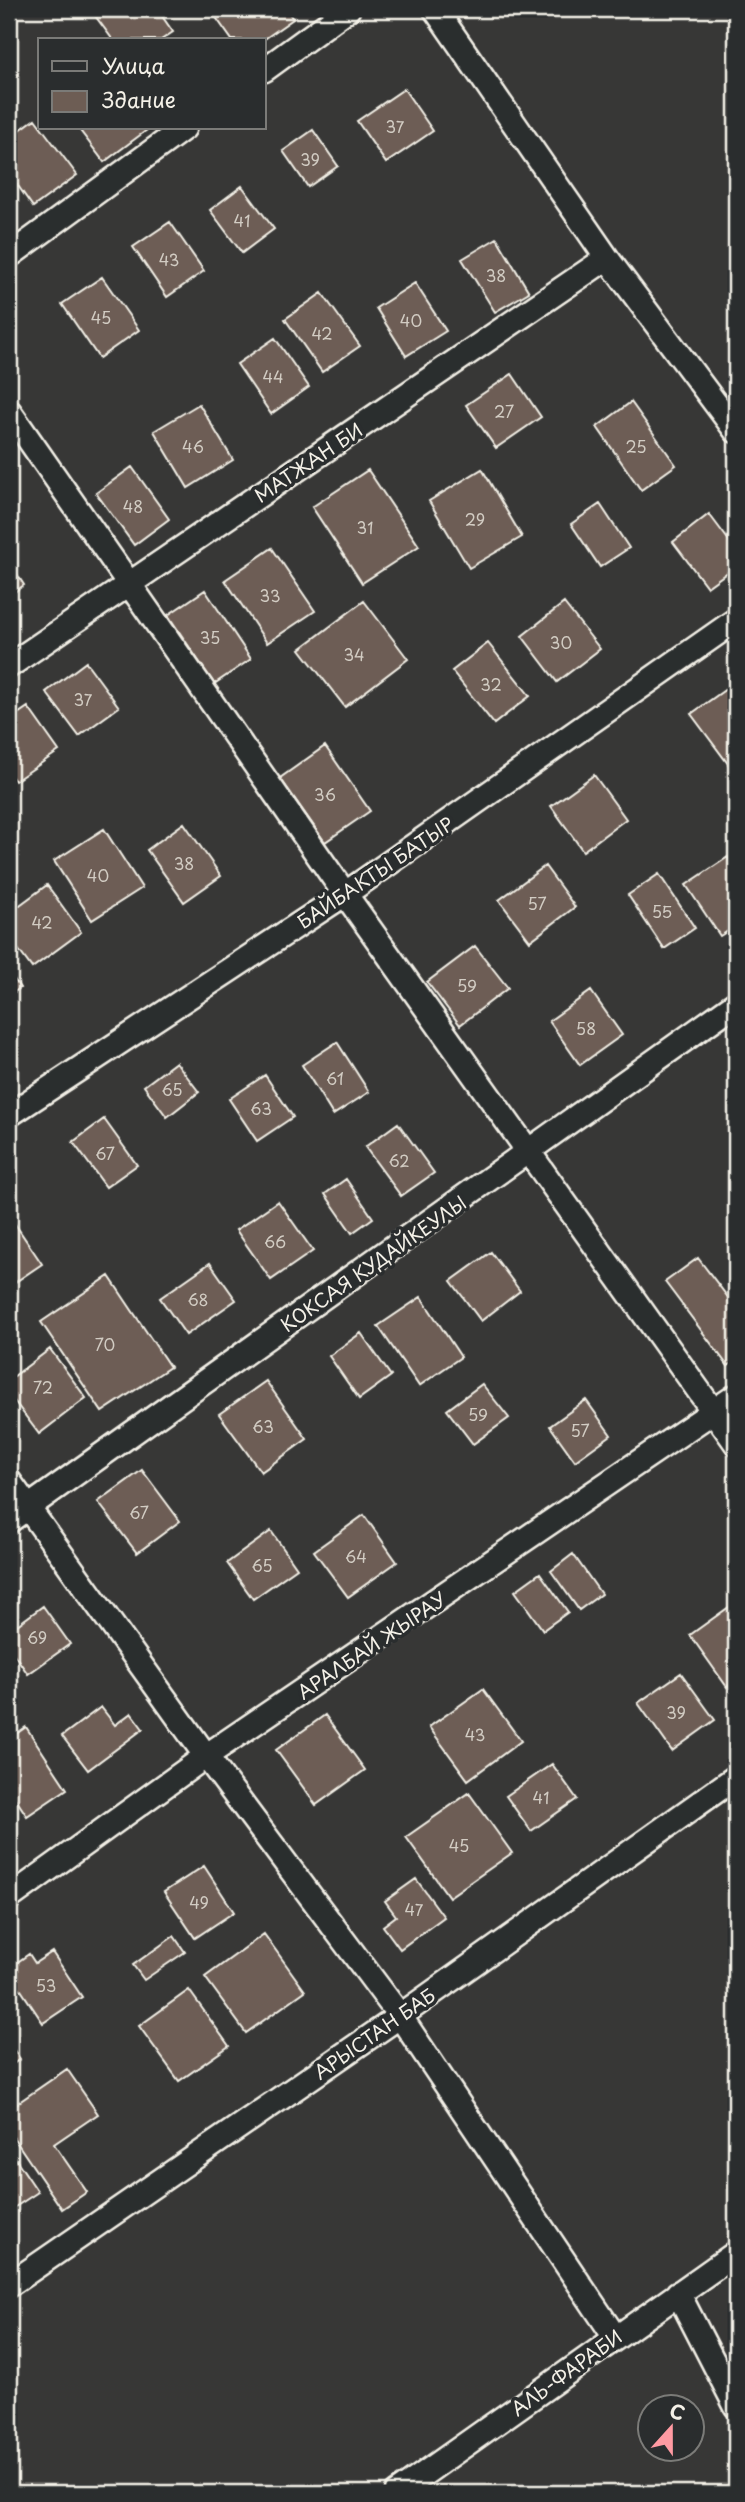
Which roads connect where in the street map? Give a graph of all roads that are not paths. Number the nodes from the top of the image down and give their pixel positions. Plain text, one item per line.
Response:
1 (348, 9) edge
2 (435, 9) edge
3 (266, 69) edge
4 (181, 130) edge
5 (9, 256) edge
6 (607, 258) junction
7 (9, 411) edge
8 (736, 431) edge
9 (130, 584) junction
10 (736, 620) edge
11 (9, 666) edge
12 (345, 894) junction
13 (736, 1003) edge
14 (9, 1115) edge
15 (529, 1152) junction
16 (736, 1396) edge
17 (714, 1412) junction
18 (736, 1443) edge
19 (9, 1481) edge
20 (18, 1514) edge
21 (206, 1756) junction
22 (736, 1777) edge
23 (9, 1898) edge
24 (400, 2016) junction
25 (736, 2253) edge
26 (9, 2285) edge
27 (678, 2293) junction
28 (615, 2337) junction
29 (736, 2406) edge
30 (404, 2491) edge

1 - 3 street
2 - 6 street
4 - 5 street
6 - 8 street
6 - 9 street, МАТЖАН БИ
7 - 9 street
9 - 11 street, МАТЖАН БИ
9 - 12 street
10 - 12 street, БАЙБАКТЫ БАТЫР
12 - 14 street, БАЙБАКТЫ БАТЫР
12 - 15 street
13 - 15 street, КОКСАЯ КУДАЙКЕУЛЫ
15 - 17 street
15 - 20 street, КОКСАЯ КУДАЙКЕУЛЫ
16 - 17 street, АРАЛБАЙ ЖЫРАУ
17 - 18 street
17 - 21 street, АРАЛБАЙ ЖЫРАУ
19 - 20 street
20 - 21 street
21 - 23 street, АРАЛБАЙ ЖЫРАУ
21 - 24 street
22 - 24 street, АРЫСТАН БАБ
24 - 26 street, АРЫСТАН БАБ
24 - 28 street
25 - 27 street, АЛЬ-ФАРАБИ
27 - 28 street, АЛЬ-ФАРАБИ
27 - 29 street
28 - 30 street, АЛЬ-ФАРАБИ

